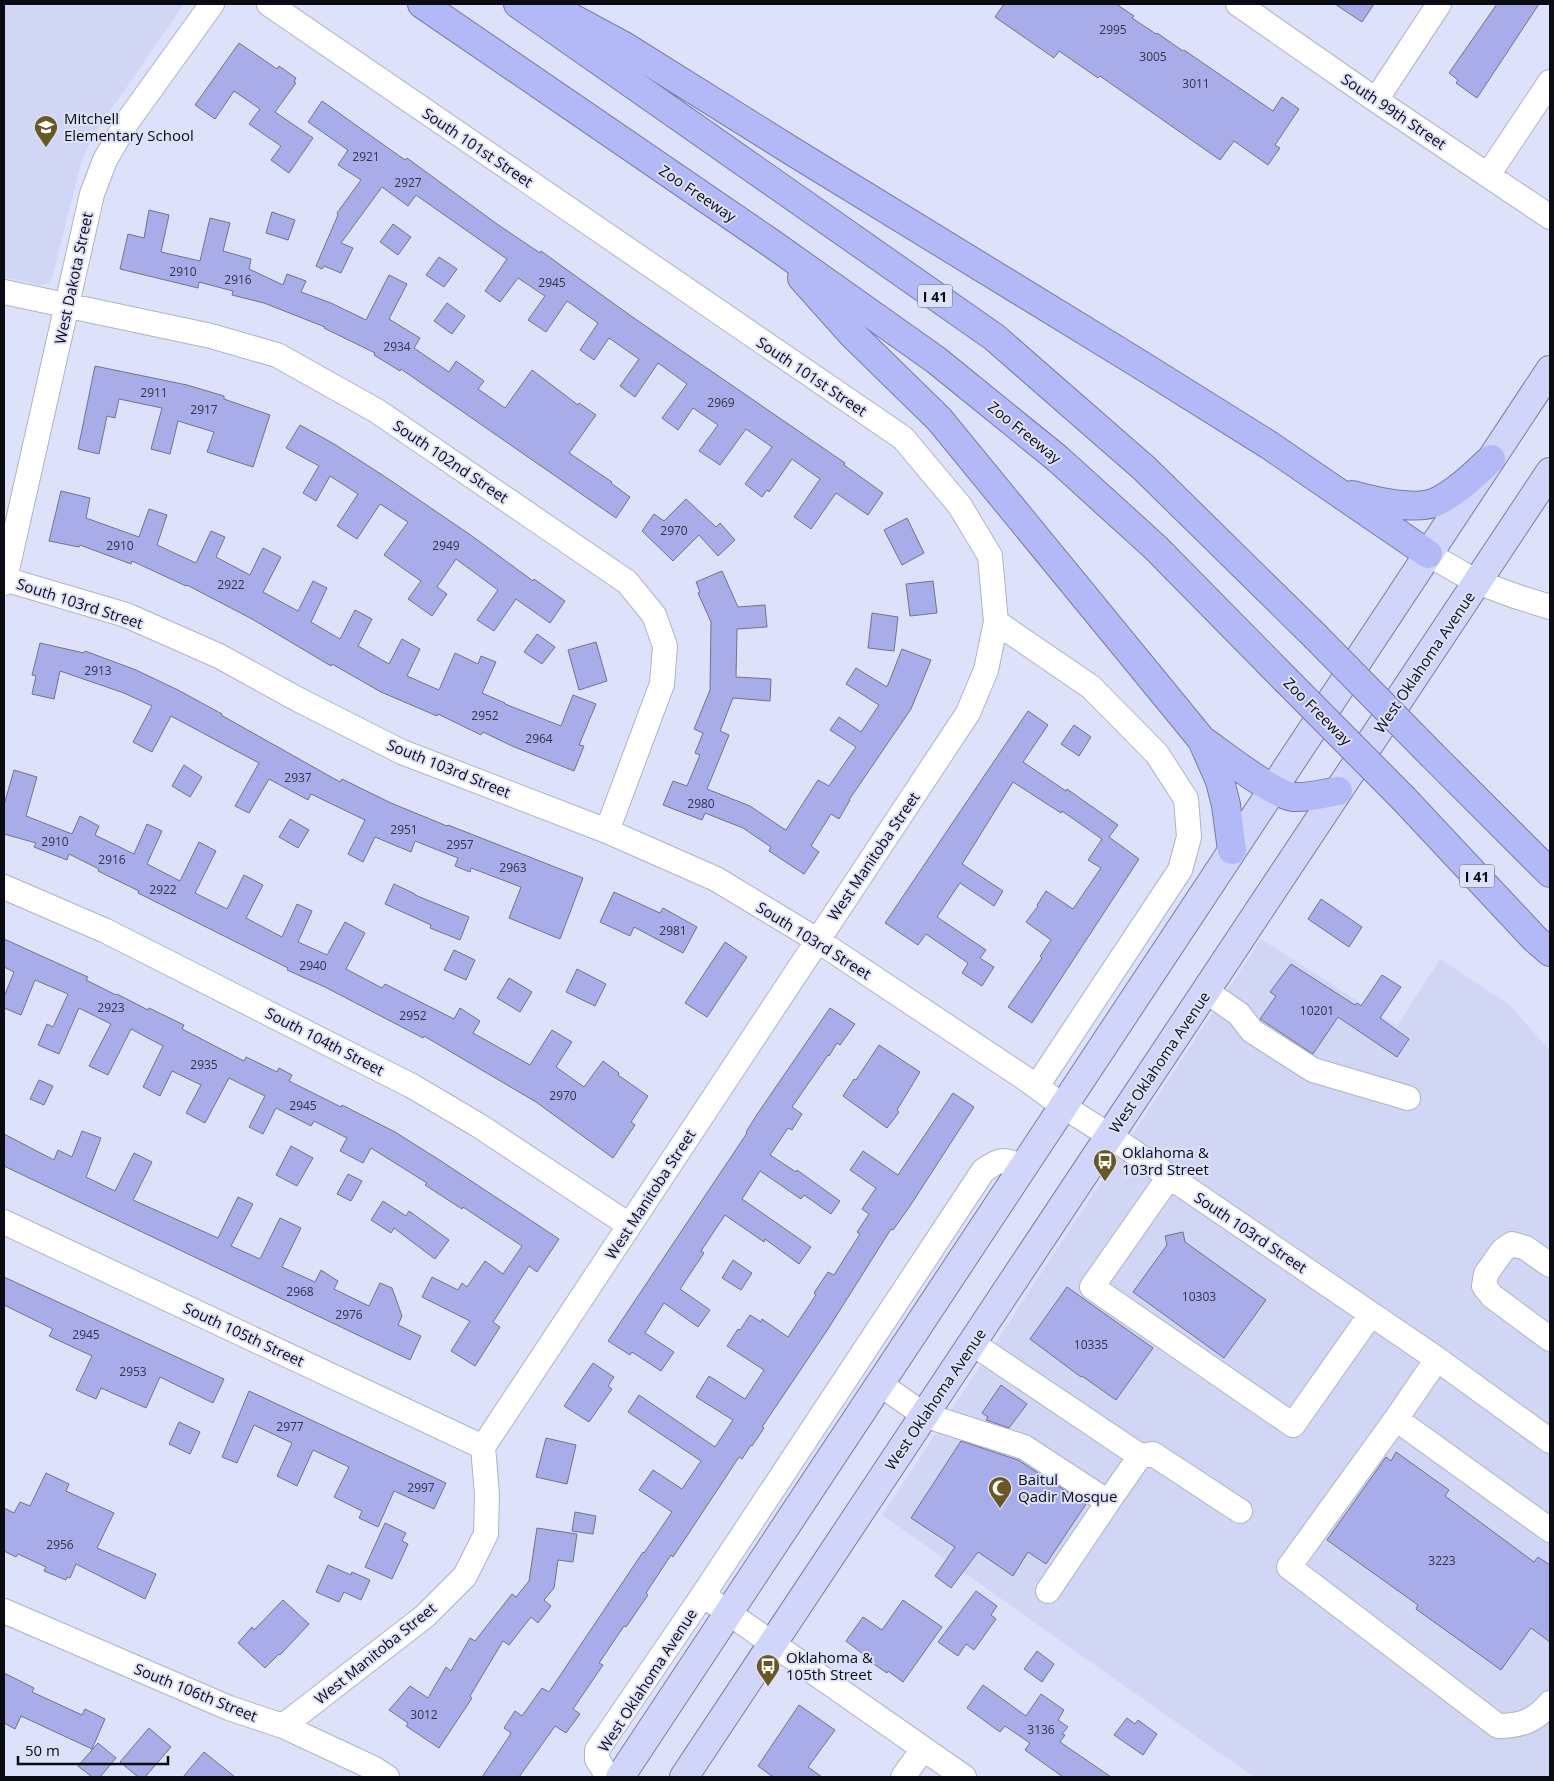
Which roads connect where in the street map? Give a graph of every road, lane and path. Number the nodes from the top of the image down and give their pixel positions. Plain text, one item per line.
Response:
1 (212, 4) edge
2 (270, 4) edge
3 (422, 4) edge
4 (518, 4) edge
5 (546, 4) edge
6 (1238, 4) edge
7 (1438, 4) edge
8 (1550, 82) edge
9 (1376, 100) junction
10 (1488, 175) junction
11 (1550, 217) edge
12 (771, 243) junction
13 (4, 292) edge
14 (68, 305) junction
15 (1550, 370) edge
16 (1492, 459) junction
17 (1550, 472) edge
18 (1339, 492) junction
19 (1428, 554) junction
20 (4, 580) edge
21 (1477, 582) junction
22 (1550, 607) edge
23 (996, 622) junction
24 (1202, 740) junction
25 (1274, 790) junction
26 (1338, 791) junction
27 (607, 831) junction
28 (1232, 850) junction
29 (1550, 873) edge
30 (4, 887) edge
31 (817, 940) junction
32 (1550, 952) edge
33 (1206, 991) junction
34 (1037, 1086) junction
35 (1408, 1098) dead end
36 (1064, 1106) junction
37 (1110, 1136) junction
38 (1024, 1167) junction
39 (1169, 1177) junction
40 (4, 1222) edge
41 (629, 1225) junction
42 (1550, 1265) edge
43 (1371, 1314) junction
44 (1550, 1339) edge
45 (972, 1343) junction
46 (1437, 1359) junction
47 (880, 1384) junction
48 (924, 1415) junction
49 (1396, 1419) junction
50 (1550, 1441) edge
51 (483, 1447) junction
52 (1140, 1456) junction
53 (1108, 1502) junction
54 (1240, 1511) dead end
55 (1550, 1530) edge
56 (1048, 1591) dead end
57 (703, 1595) junction
58 (4, 1611) edge
59 (728, 1614) junction
60 (772, 1644) junction
61 (1550, 1703) edge
62 (283, 1726) junction
63 (923, 1749) junction
64 (383, 1776) edge
65 (608, 1777) edge
66 (620, 1777) edge
67 (684, 1777) edge
68 (903, 1777) edge
69 (964, 1777) edge

1 - 14 street, West Dakota Street
2 - 23 street, South 101st Street
3 - 12 highway, Zoo Freeway / I 41
4 - 29 highway, I 41, bridge
5 - 18 highway
6 - 9 street, South 99th Street
7 - 9 street
8 - 10 street
9 - 10 street, South 99th Street
10 - 11 street, South 99th Street
12 - 24 highway
12 - 32 highway, Zoo Freeway / I 41, bridge
13 - 14 street, South 102nd Street
14 - 20 street, West Dakota Street
14 - 27 street, South 102nd Street
15 - 16 main road, West Oklahoma Avenue
16 - 18 highway
16 - 19 main road, West Oklahoma Avenue
17 - 21 main road, West Oklahoma Avenue
18 - 19 highway
19 - 21 street
19 - 25 main road, West Oklahoma Avenue
20 - 27 street, South 103rd Street
21 - 22 street
21 - 26 main road, West Oklahoma Avenue
23 - 31 street, West Manitoba Street
23 - 34 street
24 - 25 highway
24 - 28 highway
25 - 26 highway
25 - 28 main road, West Oklahoma Avenue
26 - 33 main road, West Oklahoma Avenue
27 - 31 street, South 103rd Street
28 - 36 main road, West Oklahoma Avenue
30 - 41 street, South 104th Street
31 - 34 street, South 103rd Street
31 - 41 street, West Manitoba Street
33 - 35 street
33 - 37 main road, West Oklahoma Avenue
34 - 36 street, South 103rd Street
36 - 37 street, South 103rd Street
36 - 38 main road, West Oklahoma Avenue
37 - 39 street, South 103rd Street
37 - 45 main road, West Oklahoma Avenue
38 - 47 main road, West Oklahoma Avenue
38 - 57 street, West Oklahoma Avenue
39 - 43 street, South 103rd Street
39 - 43 street
40 - 51 street, South 105th Street
41 - 51 street, West Manitoba Street
42 - 44 street
43 - 46 street, South 103rd Street
45 - 48 main road, West Oklahoma Avenue
45 - 52 street
46 - 49 street
46 - 50 street, South 103rd Street
47 - 48 street
47 - 59 main road, West Oklahoma Avenue
48 - 53 street
48 - 60 main road, West Oklahoma Avenue
49 - 55 street
49 - 61 street
51 - 62 street, West Manitoba Street
52 - 53 street
52 - 54 street
53 - 56 street
57 - 59 street
57 - 65 street, West Oklahoma Avenue
58 - 62 street, South 106th Street
59 - 60 street
59 - 66 main road, West Oklahoma Avenue
60 - 63 street
60 - 67 main road, West Oklahoma Avenue
62 - 64 street, South 106th Street
63 - 68 street
63 - 69 street

